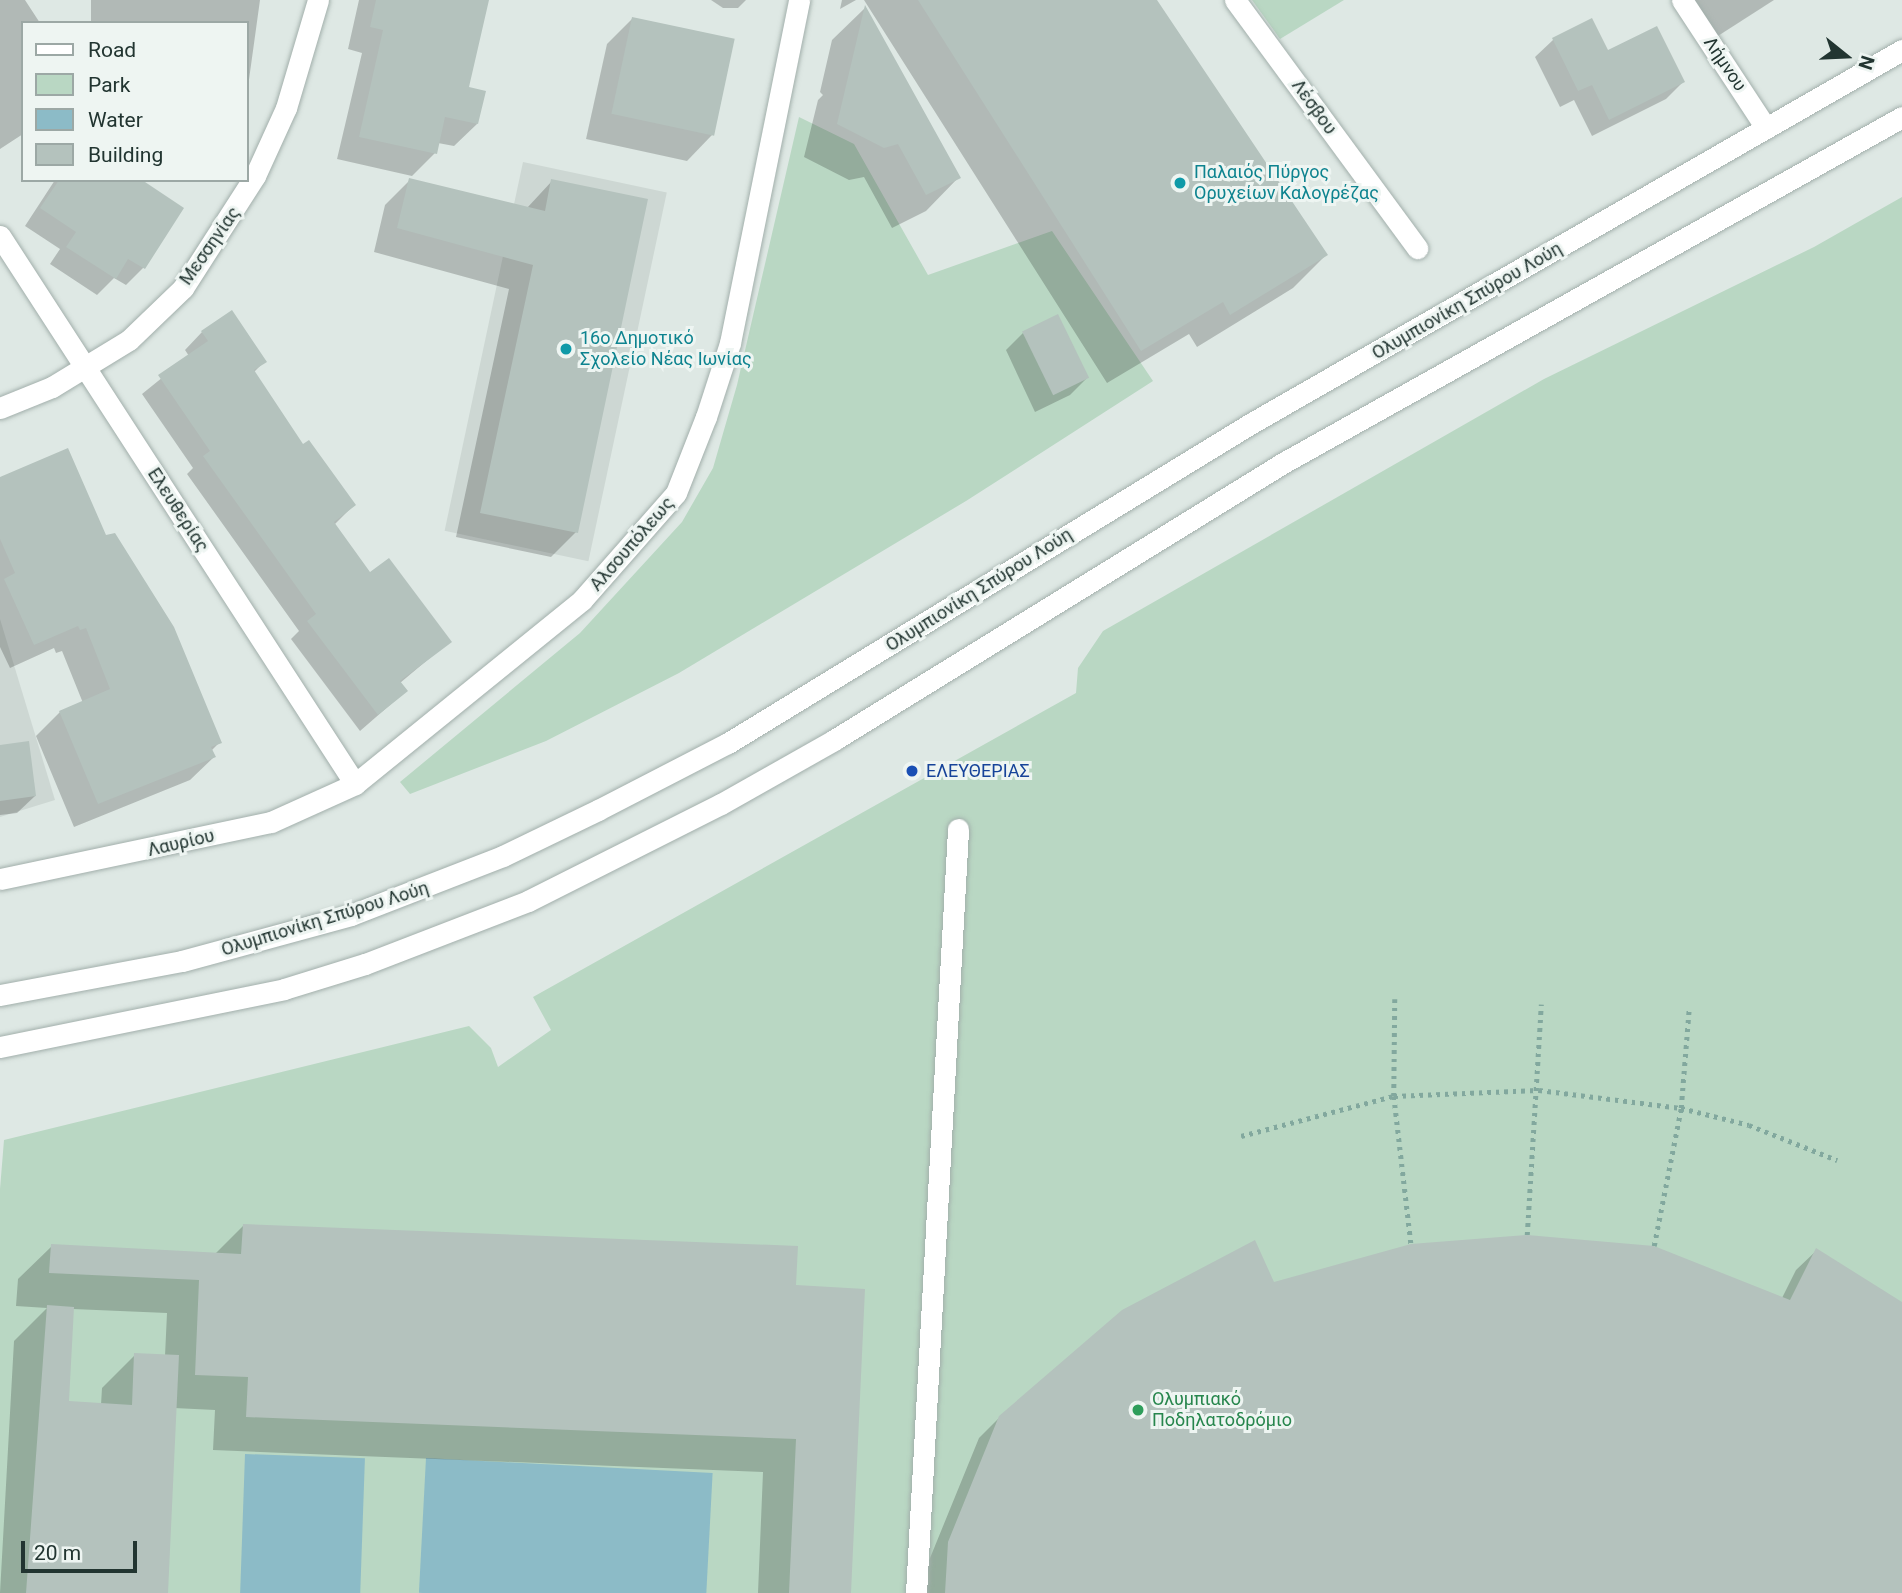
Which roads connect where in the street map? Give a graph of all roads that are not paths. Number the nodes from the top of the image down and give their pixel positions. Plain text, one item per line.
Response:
1 (318, 0) edge
2 (799, 0) edge
3 (1235, 0) edge
4 (1682, 0) edge
5 (1902, 50) edge
6 (1902, 117) edge
7 (1766, 128) junction
8 (0, 236) edge
9 (1417, 248) dead end
10 (86, 368) junction
11 (0, 408) edge
12 (355, 783) junction
13 (958, 830) dead end
14 (0, 879) edge
15 (0, 995) edge
16 (0, 1047) edge
17 (916, 1593) edge

1 - 10 main road, Μεσσηνίας
2 - 12 main road, Αλσουπόλεως
3 - 9 main road, Λέσβου
4 - 7 main road, Λήμνου
5 - 7 main road, Ολυμπιονίκη Σπύρου Λούη
6 - 16 main road
7 - 15 main road, Ολυμπιονίκη Σπύρου Λούη
8 - 10 main road, Ελευθερίας
10 - 11 main road, Μεσσηνίας
10 - 12 main road, Ελευθερίας
12 - 14 main road, Λαυρίου
13 - 17 main road

